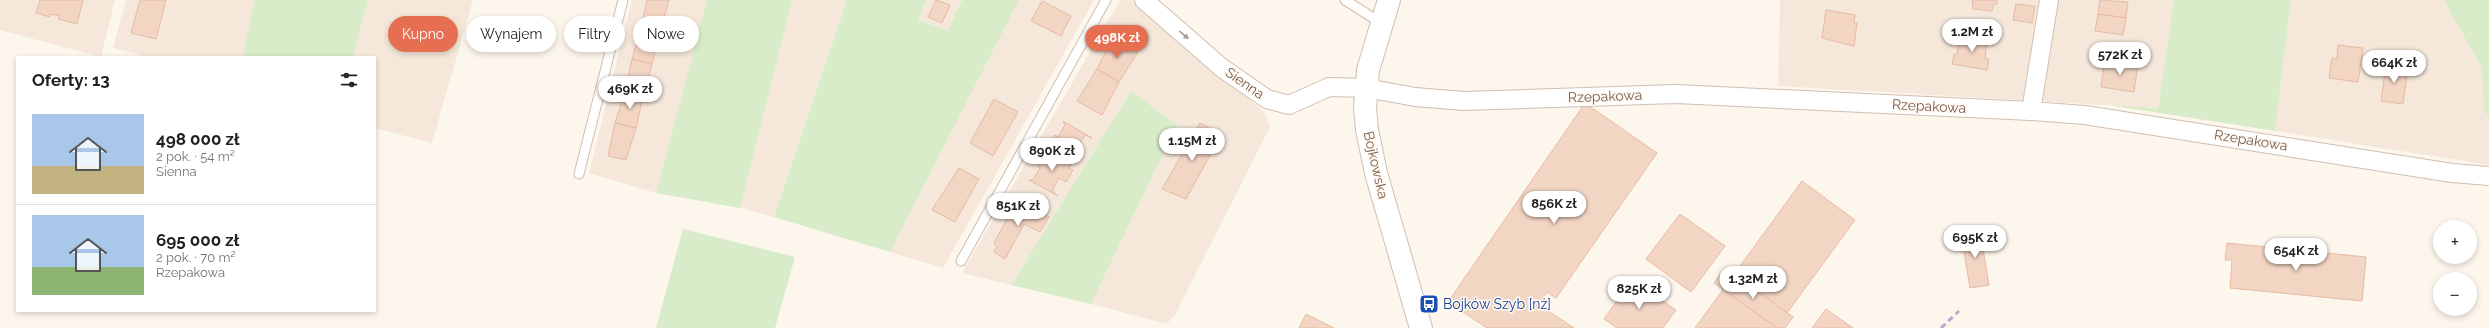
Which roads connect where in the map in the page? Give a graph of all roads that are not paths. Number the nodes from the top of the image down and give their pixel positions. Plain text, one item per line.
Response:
1 (623, 0) edge
2 (1106, 0) edge
3 (1144, 0) edge
4 (1345, 0) edge
5 (1388, 0) edge
6 (2049, 0) edge
7 (1381, 23) junction
8 (1366, 88) junction
9 (2031, 111) junction
10 (580, 174) dead end
11 (2489, 176) edge
12 (961, 262) dead end
13 (1421, 328) edge

1 - 10 lane
2 - 12 lane
3 -> 8 street, Sienna
4 - 7 lane
5 - 7 street, Bojkowska
6 - 9 street
7 - 8 street, Bojkowska
8 - 9 street, Rzepakowa
8 - 13 street, Bojkowska
9 - 11 street, Rzepakowa

